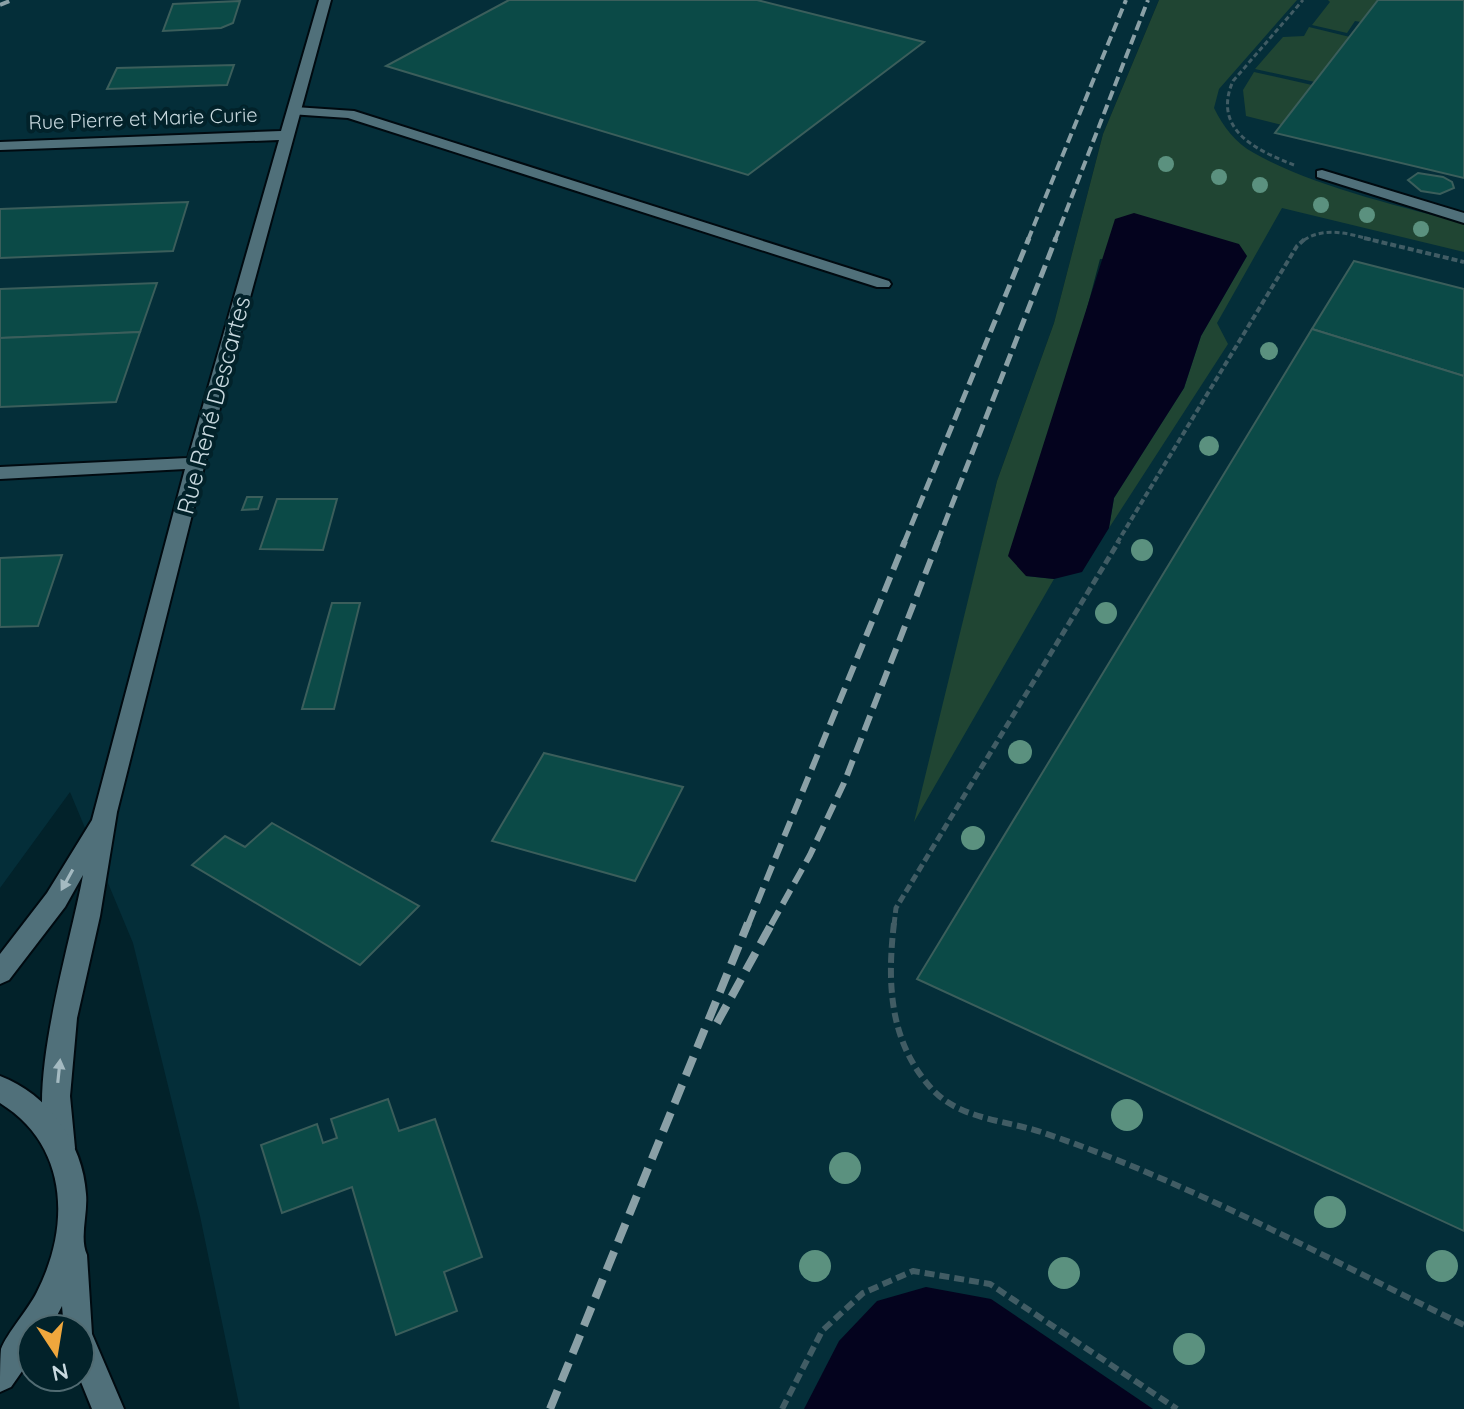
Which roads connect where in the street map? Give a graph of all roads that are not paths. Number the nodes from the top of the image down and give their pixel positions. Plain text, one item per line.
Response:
1 (325, 0) edge
2 (295, 111) junction
3 (288, 135) junction
4 (0, 146) edge
5 (1322, 174) road end
6 (1464, 218) edge
7 (883, 284) dead end
8 (196, 463) junction
9 (0, 473) edge
10 (105, 812) junction
11 (0, 973) edge
12 (0, 1088) edge
13 (61, 1148) junction
14 (71, 1242) junction
15 (43, 1313) edge
16 (78, 1313) edge
17 (16, 1354) edge
18 (0, 1376) edge
19 (96, 1380) edge
20 (108, 1409) edge

1 - 2 street, Rue René Descartes
2 - 3 street, Rue René Descartes
2 - 7 street
3 - 4 street, Rue Pierre et Marie Curie
3 - 8 street, Rue René Descartes
5 - 6 street
8 - 9 street
8 - 10 street, Rue René Descartes
10 -> 11 street, Rue René Descartes
13 -> 10 street, Rue René Descartes
12 - 13 street
13 - 14 street
14 - 15 street
14 - 16 street
17 - 18 street
19 - 20 street

